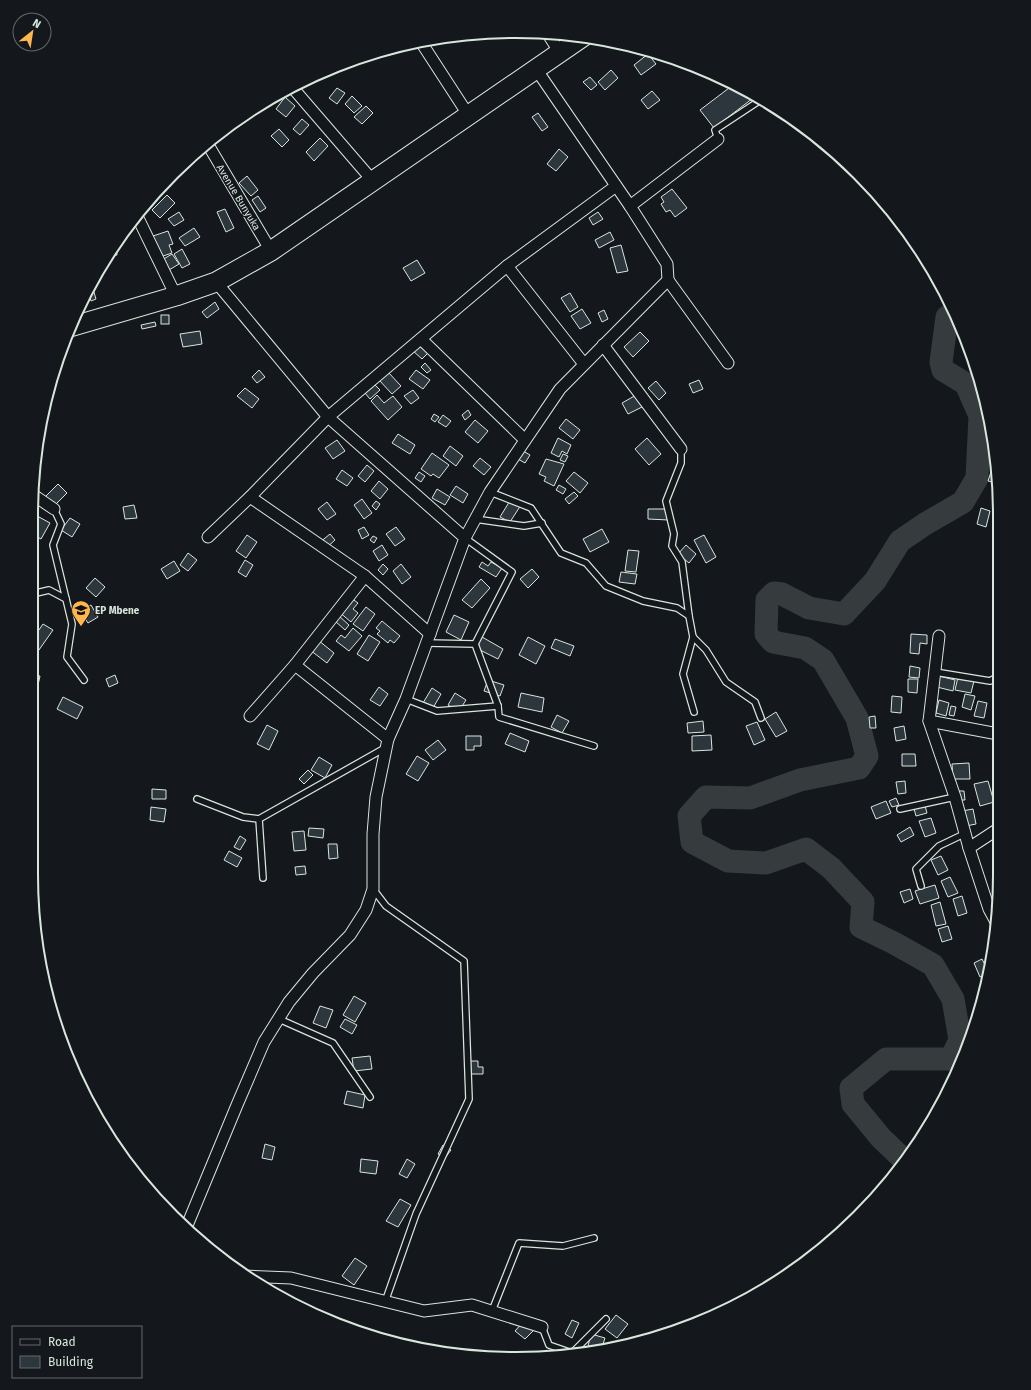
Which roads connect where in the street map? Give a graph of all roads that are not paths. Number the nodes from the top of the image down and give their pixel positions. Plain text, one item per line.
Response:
1 (551, 39) edge
2 (576, 42) edge
3 (424, 47) edge
4 (560, 53) junction
5 (536, 69) junction
6 (296, 92) edge
7 (756, 103) edge
8 (469, 116) junction
9 (718, 139) joint
10 (210, 149) edge
11 (373, 181) junction
12 (616, 186) junction
13 (630, 206) junction
14 (140, 222) edge
15 (271, 251) junction
16 (507, 266) junction
17 (668, 280) junction
18 (216, 282) junction
19 (176, 296) junction
20 (78, 324) edge
21 (421, 339) junction
22 (603, 345) junction
23 (728, 363) dead end
24 (584, 364) junction
25 (328, 417) junction
26 (525, 440) junction
27 (681, 449) joint
28 (490, 492) junction
29 (250, 496) junction
30 (39, 498) edge
31 (54, 509) joint
32 (475, 518) junction
33 (542, 522) junction
34 (208, 537) dead end
35 (465, 538) junction
36 (365, 576) junction
37 (38, 593) edge
38 (66, 600) junction
39 (689, 616) junction
40 (939, 636) dead end
41 (693, 637) junction
42 (428, 638) junction
43 (475, 644) junction
44 (295, 665) junction
45 (935, 672) junction
46 (84, 680) dead end
47 (993, 680) edge
48 (406, 699) junction
49 (498, 706) junction
50 (694, 712) dead end
51 (250, 716) dead end
52 (761, 718) dead end
53 (929, 722) junction
54 (993, 733) edge
55 (387, 743) junction
56 (594, 746) dead end
57 (955, 798) junction
58 (197, 799) dead end
59 (900, 809) dead end
60 (258, 819) junction
61 (993, 832) edge
62 (964, 834) junction
63 (969, 848) junction
64 (263, 878) dead end
65 (921, 886) dead end
66 (373, 889) junction
67 (991, 913) edge
68 (279, 1019) junction
69 (370, 1097) dead end
70 (188, 1222) edge
71 (594, 1238) dead end
72 (258, 1277) edge
73 (385, 1302) junction
74 (492, 1311) junction
75 (606, 1319) dead end
76 (542, 1327) joint
77 (577, 1348) edge
78 (562, 1350) edge

1 - 4 street
2 - 4 highway
3 - 8 street
4 - 5 highway
5 - 8 highway
5 - 12 street
6 - 11 street
7 - 9 lane
8 - 11 highway
9 - 13 street
10 - 15 street, Avenue Bunyuka
11 - 15 highway
12 - 13 street
12 - 16 street
13 - 17 street
14 - 19 street
15 - 18 highway
16 - 21 street
16 - 24 street
17 - 22 street
17 - 23 street
18 - 19 highway
18 - 25 street
19 - 20 highway
21 - 25 street
21 - 26 street
22 - 24 street
22 - 27 street
24 - 26 street
25 - 29 street
25 - 35 street
26 - 28 street
27 - 39 lane
28 - 32 street
28 - 33 lane
29 - 34 street
29 - 36 street
30 - 31 street
31 - 38 lane
32 - 33 lane
32 - 35 street
33 - 39 lane
35 - 42 street
35 - 43 lane
36 - 42 street
36 - 44 street
37 - 38 lane
38 - 46 lane
39 - 41 lane
40 - 45 street
41 - 50 lane
41 - 52 lane
42 - 43 lane
42 - 48 street
43 - 49 lane
44 - 51 street
44 - 55 street
45 - 47 lane
45 - 53 street
48 - 49 lane
48 - 55 street
49 - 56 lane
53 - 54 street
53 - 57 street
55 - 60 lane
55 - 66 street
57 - 59 lane
57 - 62 street
58 - 60 lane
60 - 64 lane
61 - 63 street
62 - 63 street
62 - 65 lane
63 - 67 street
66 - 68 street
66 - 73 lane
68 - 69 lane
68 - 70 street
71 - 74 lane
72 - 73 street
73 - 74 street
74 - 76 street
75 - 77 lane
76 - 78 lane

